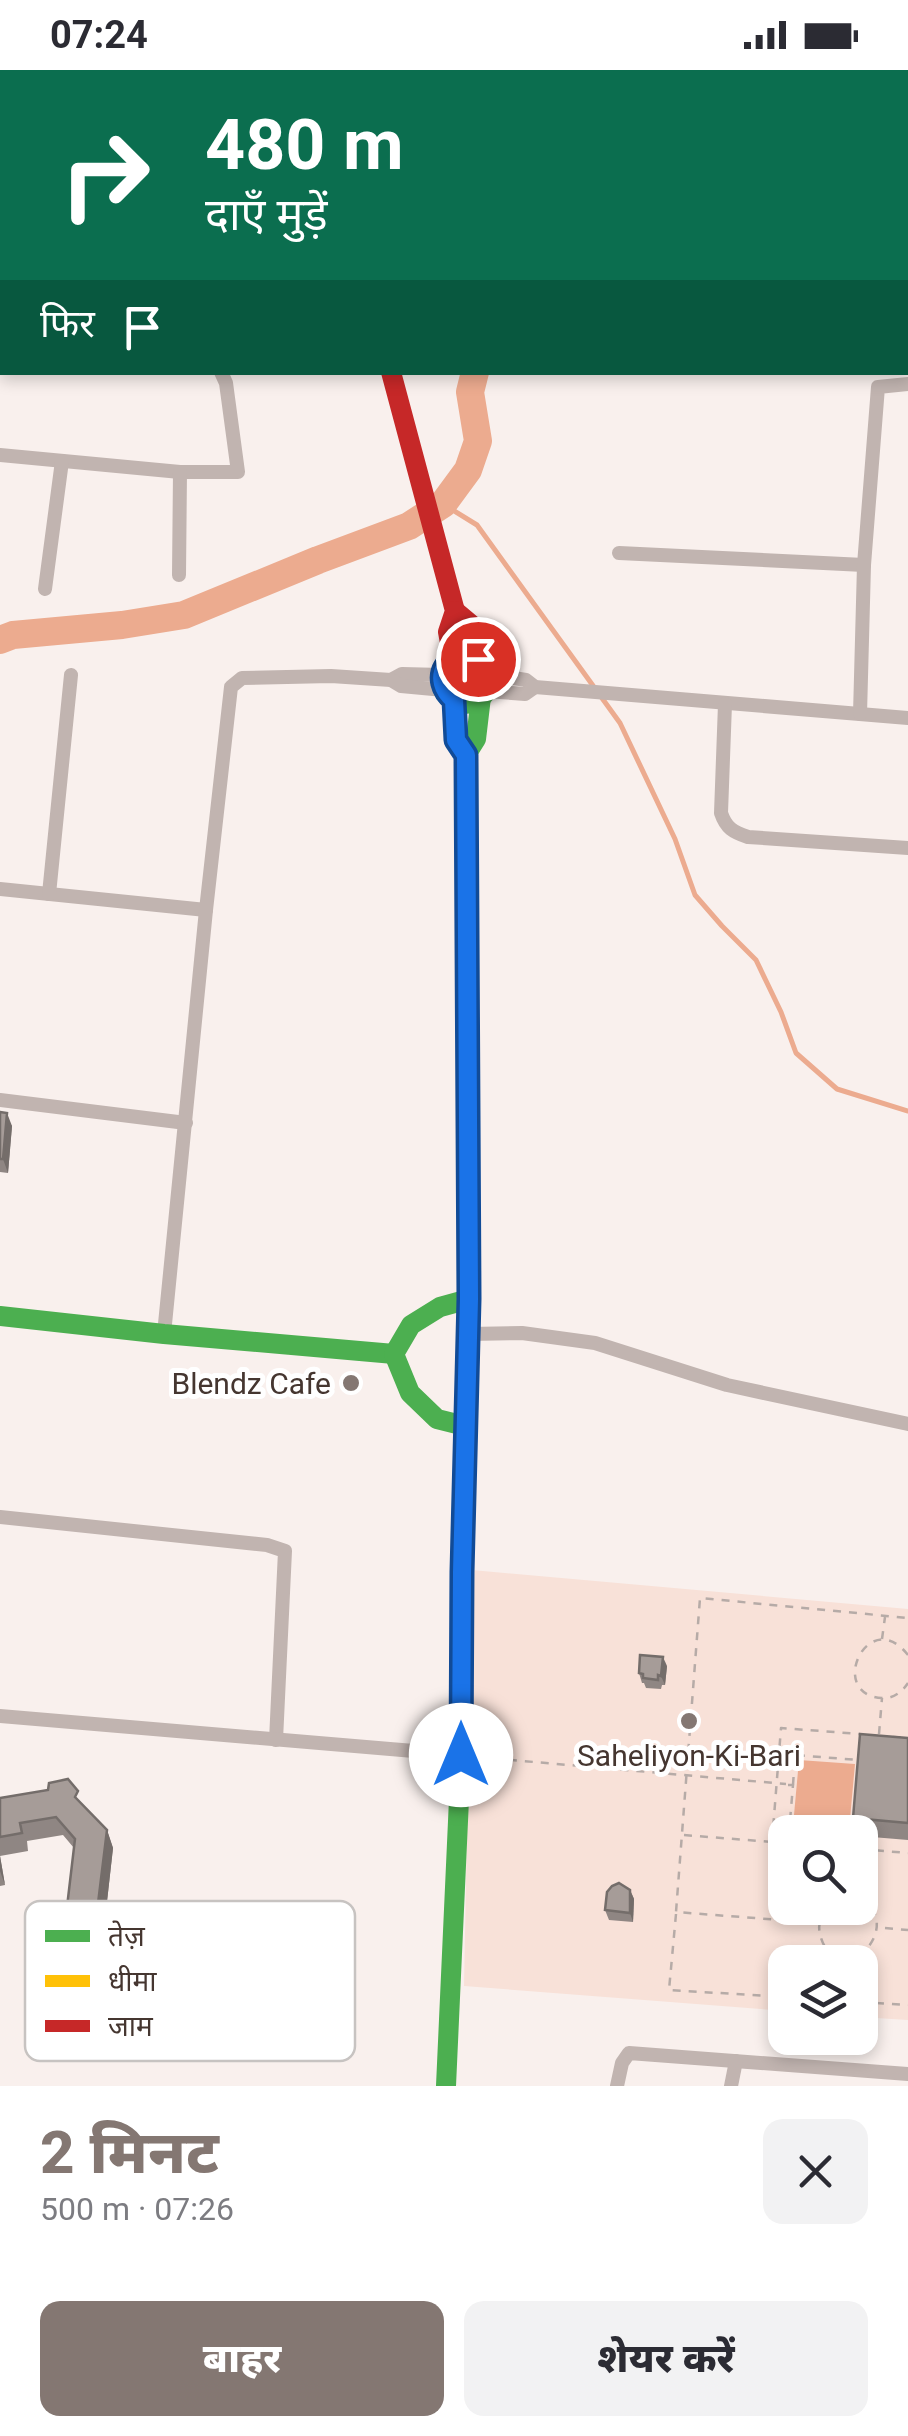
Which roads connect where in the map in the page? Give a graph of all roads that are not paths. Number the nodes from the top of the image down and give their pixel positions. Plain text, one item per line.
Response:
1 (222, 375) edge
2 (392, 378) edge
3 (908, 384) edge
4 (0, 455) edge
5 (62, 462) junction
6 (180, 472) junction
7 (619, 552) dead end
8 (864, 565) junction
9 (179, 575) dead end
10 (46, 588) dead end
11 (455, 612) junction
12 (71, 674) dead end
13 (484, 680) junction
14 (448, 681) junction
15 (725, 704) junction
16 (860, 714) junction
17 (908, 718) edge
18 (466, 755) junction
19 (908, 848) edge
20 (0, 889) edge
21 (48, 894) junction
22 (206, 910) junction
23 (0, 1100) edge
24 (186, 1124) junction
25 (469, 1299) junction
26 (0, 1316) edge
27 (164, 1334) junction
28 (469, 1334) junction
29 (394, 1354) junction
30 (908, 1424) edge
31 (465, 1426) junction
32 (0, 1517) edge
33 (0, 1716) edge
34 (276, 1740) junction
35 (461, 1755) junction
36 (736, 2061) junction
37 (908, 2074) edge
38 (446, 2086) edge
39 (617, 2086) edge
40 (730, 2086) edge

1 - 6 street
2 - 11 main road
3 - 8 street
4 - 5 street
5 - 6 street
5 - 10 street
6 - 9 street
7 - 8 street
8 - 16 street
11 - 13 main road
11 - 14 main road
12 - 21 street
13 - 14 main road
13 - 14 main road
13 - 15 street
13 - 18 main road
14 - 18 main road
14 - 22 street
15 - 16 street
15 - 19 street
16 - 17 street
18 - 25 main road
20 - 21 street
21 - 22 street
22 - 24 street
23 - 24 street
24 - 27 street
25 - 28 main road
25 - 29 main road
26 - 27 main road
27 - 29 main road
28 - 30 street
28 - 31 main road
29 - 31 main road
31 - 35 main road
32 - 34 street
33 - 34 street
34 - 35 street
35 - 38 main road
36 - 37 street
36 - 39 street
36 - 40 street

